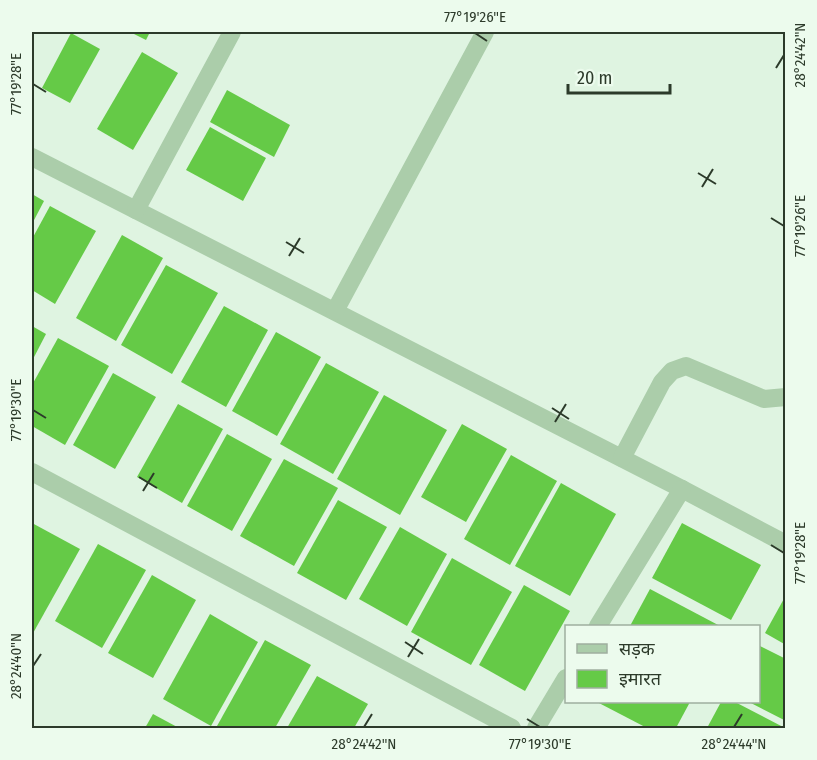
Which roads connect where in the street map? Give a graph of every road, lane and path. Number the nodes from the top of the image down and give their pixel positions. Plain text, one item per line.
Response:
1 (232, 32) edge
2 (485, 32) edge
3 (32, 157) edge
4 (136, 210) junction
5 (335, 311) junction
6 (786, 397) edge
7 (622, 458) junction
8 (32, 472) edge
9 (682, 489) junction
10 (786, 544) edge
11 (599, 625) edge
12 (565, 681) edge
13 (512, 729) edge
14 (536, 729) edge

1 - 4 street
2 - 5 street
3 - 4 street
4 - 5 street
5 - 7 street
6 - 7 street
7 - 9 street
8 - 13 street
9 - 10 street
9 - 11 street
12 - 14 street

